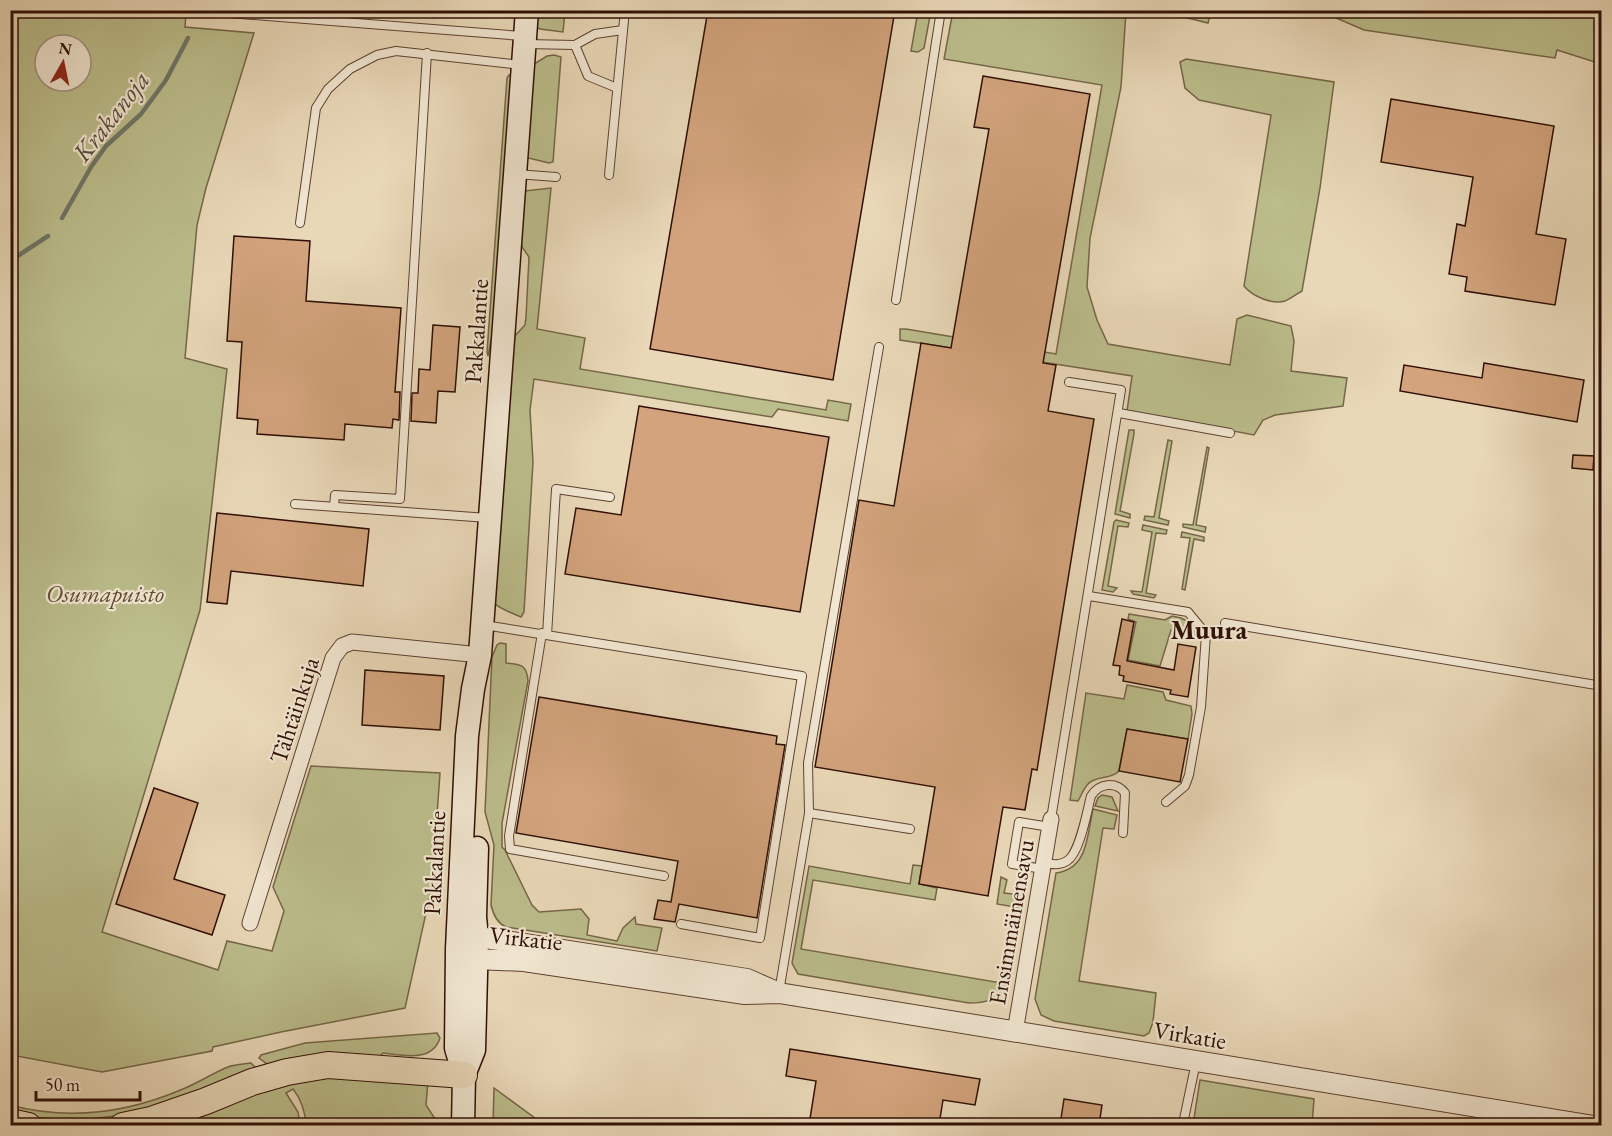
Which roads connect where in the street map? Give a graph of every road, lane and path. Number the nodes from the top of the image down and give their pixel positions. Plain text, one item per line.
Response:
1 (527, 10) edge
2 (625, 10) edge
3 (941, 10) edge
4 (216, 12) dead end
5 (623, 30) junction
6 (575, 45) junction
7 (524, 49) junction
8 (427, 53) junction
9 (617, 88) junction
10 (514, 174) junction
11 (609, 175) dead end
12 (556, 177) dead end
13 (300, 223) dead end
14 (896, 300) dead end
15 (879, 347) dead end
16 (1069, 382) dead end
17 (1119, 413) junction
18 (1230, 433) dead end
19 (610, 497) dead end
20 (295, 504) dead end
21 (334, 506) junction
22 (490, 518) junction
23 (1089, 596) junction
24 (1225, 623) dead end
25 (482, 624) junction
26 (544, 634) junction
27 (480, 655) junction
28 (1602, 686) edge
29 (1166, 802) dead end
30 (809, 813) junction
31 (1051, 823) junction
32 (910, 829) dead end
33 (1123, 833) dead end
34 (1043, 866) junction
35 (664, 876) dead end
36 (250, 923) dead end
37 (681, 924) dead end
38 (470, 948) junction
39 (779, 993) junction
40 (1015, 1032) junction
41 (1196, 1062) junction
42 (464, 1075) junction
43 (1540, 1121) edge
44 (10, 1122) edge
45 (28, 1125) edge
46 (123, 1125) edge
47 (463, 1125) edge
48 (1179, 1125) edge
49 (1594, 1125) edge

1 - 7 main road, Pakkalantie
2 - 5 lane
3 - 14 lane
4 - 7 lane
5 - 6 lane
5 - 9 lane
6 - 7 lane
6 - 9 lane
7 - 8 lane
7 - 10 main road, Pakkalantie
8 - 13 lane
8 - 21 lane
9 - 11 lane
10 - 12 lane
10 - 22 main road, Pakkalantie
15 - 30 lane
16 - 17 lane
17 - 18 lane
17 - 23 lane
19 - 26 lane
20 - 21 lane
21 - 22 lane
22 - 25 main road, Pakkalantie
23 - 29 lane
23 - 31 lane
24 - 28 lane
25 - 26 lane
25 - 27 main road, Pakkalantie
26 - 35 lane
26 - 37 lane
27 - 36 street, Tähtäinkuja
27 - 38 main road, Pakkalantie
30 - 32 lane
30 - 39 lane
31 - 34 street, Ensimmäinensavu
31 - 34 lane
33 - 34 lane
34 - 40 street, Ensimmäinensavu
38 - 39 street, Virkatie
38 - 42 main road, Pakkalantie
39 - 40 street, Virkatie
40 - 41 street, Virkatie
41 - 43 street, Virkatie
41 - 48 lane
42 - 46 highway
42 - 47 main road, Pakkalantie
43 - 49 street, Virkatie
44 - 45 highway

